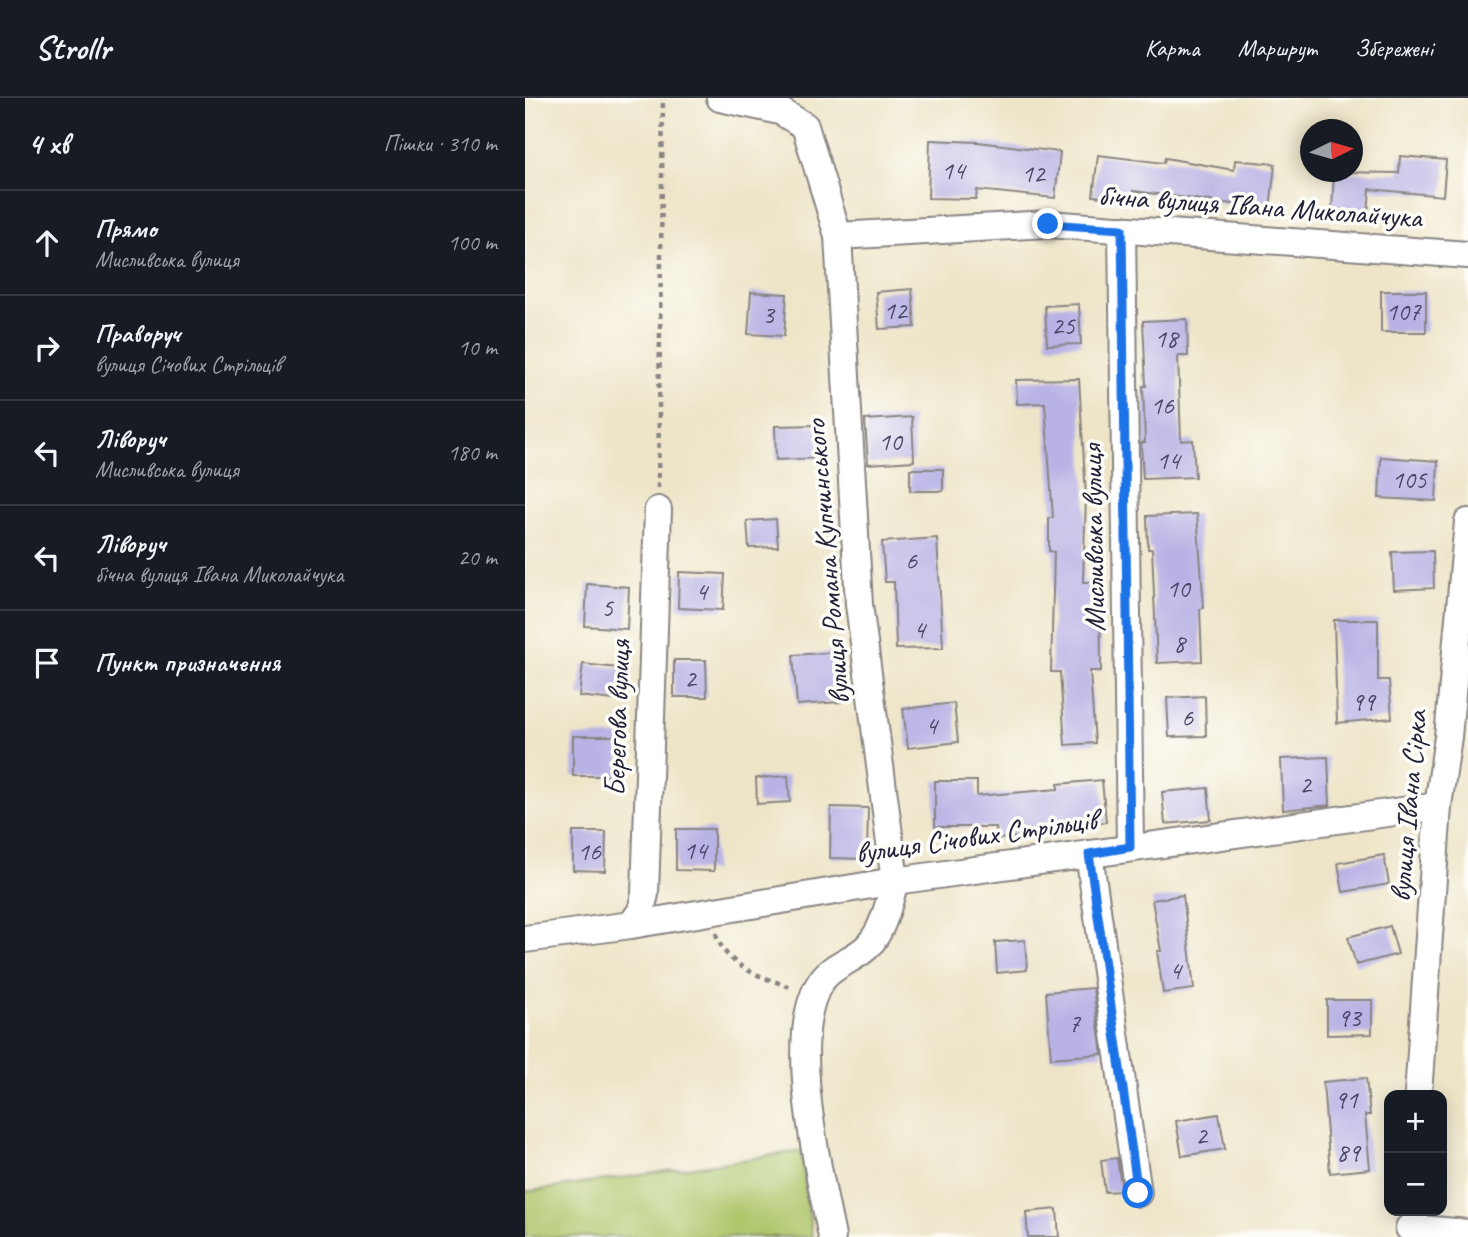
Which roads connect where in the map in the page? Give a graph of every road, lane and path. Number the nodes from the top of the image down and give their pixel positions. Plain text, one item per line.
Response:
1 (663, 98) edge
2 (720, 98) edge
3 (1122, 229) junction
4 (838, 236) junction
5 (1468, 254) edge
6 (658, 510) joint
7 (1468, 523) edge
8 (1458, 738) edge
9 (1438, 806) junction
10 (1130, 847) junction
11 (1089, 854) junction
12 (895, 881) junction
13 (710, 912) junction
14 (631, 925) junction
15 (525, 939) edge
16 (813, 996) junction
17 (1418, 1090) edge
18 (1138, 1193) dead end
19 (1410, 1225) edge
20 (1468, 1233) edge
21 (832, 1237) edge

1 - 6 path
2 - 4 street, вулиця Романа Купчинського
3 - 4 street, бічна вулиця Івана Миколайчука
3 - 5 street, бічна вулиця Івана Миколайчука
3 - 10 street, Мисливська вулиця
4 - 12 street, вулиця Романа Купчинського
6 - 14 street, Берегова вулиця
7 - 8 street, вулиця Івана Сірка
8 - 9 street, вулиця Івана Сірка
9 - 10 street, вулиця Січових Стрільців
9 - 17 street, вулиця Івана Сірка
10 - 11 street, вулиця Січових Стрільців
11 - 12 street, вулиця Січових Стрільців
11 - 18 street
12 - 13 street, вулиця Січових Стрільців
12 - 16 street
13 - 14 street, вулиця Січових Стрільців
13 - 16 path
14 - 15 street, вулиця Січових Стрільців
16 - 21 street
19 - 20 street

